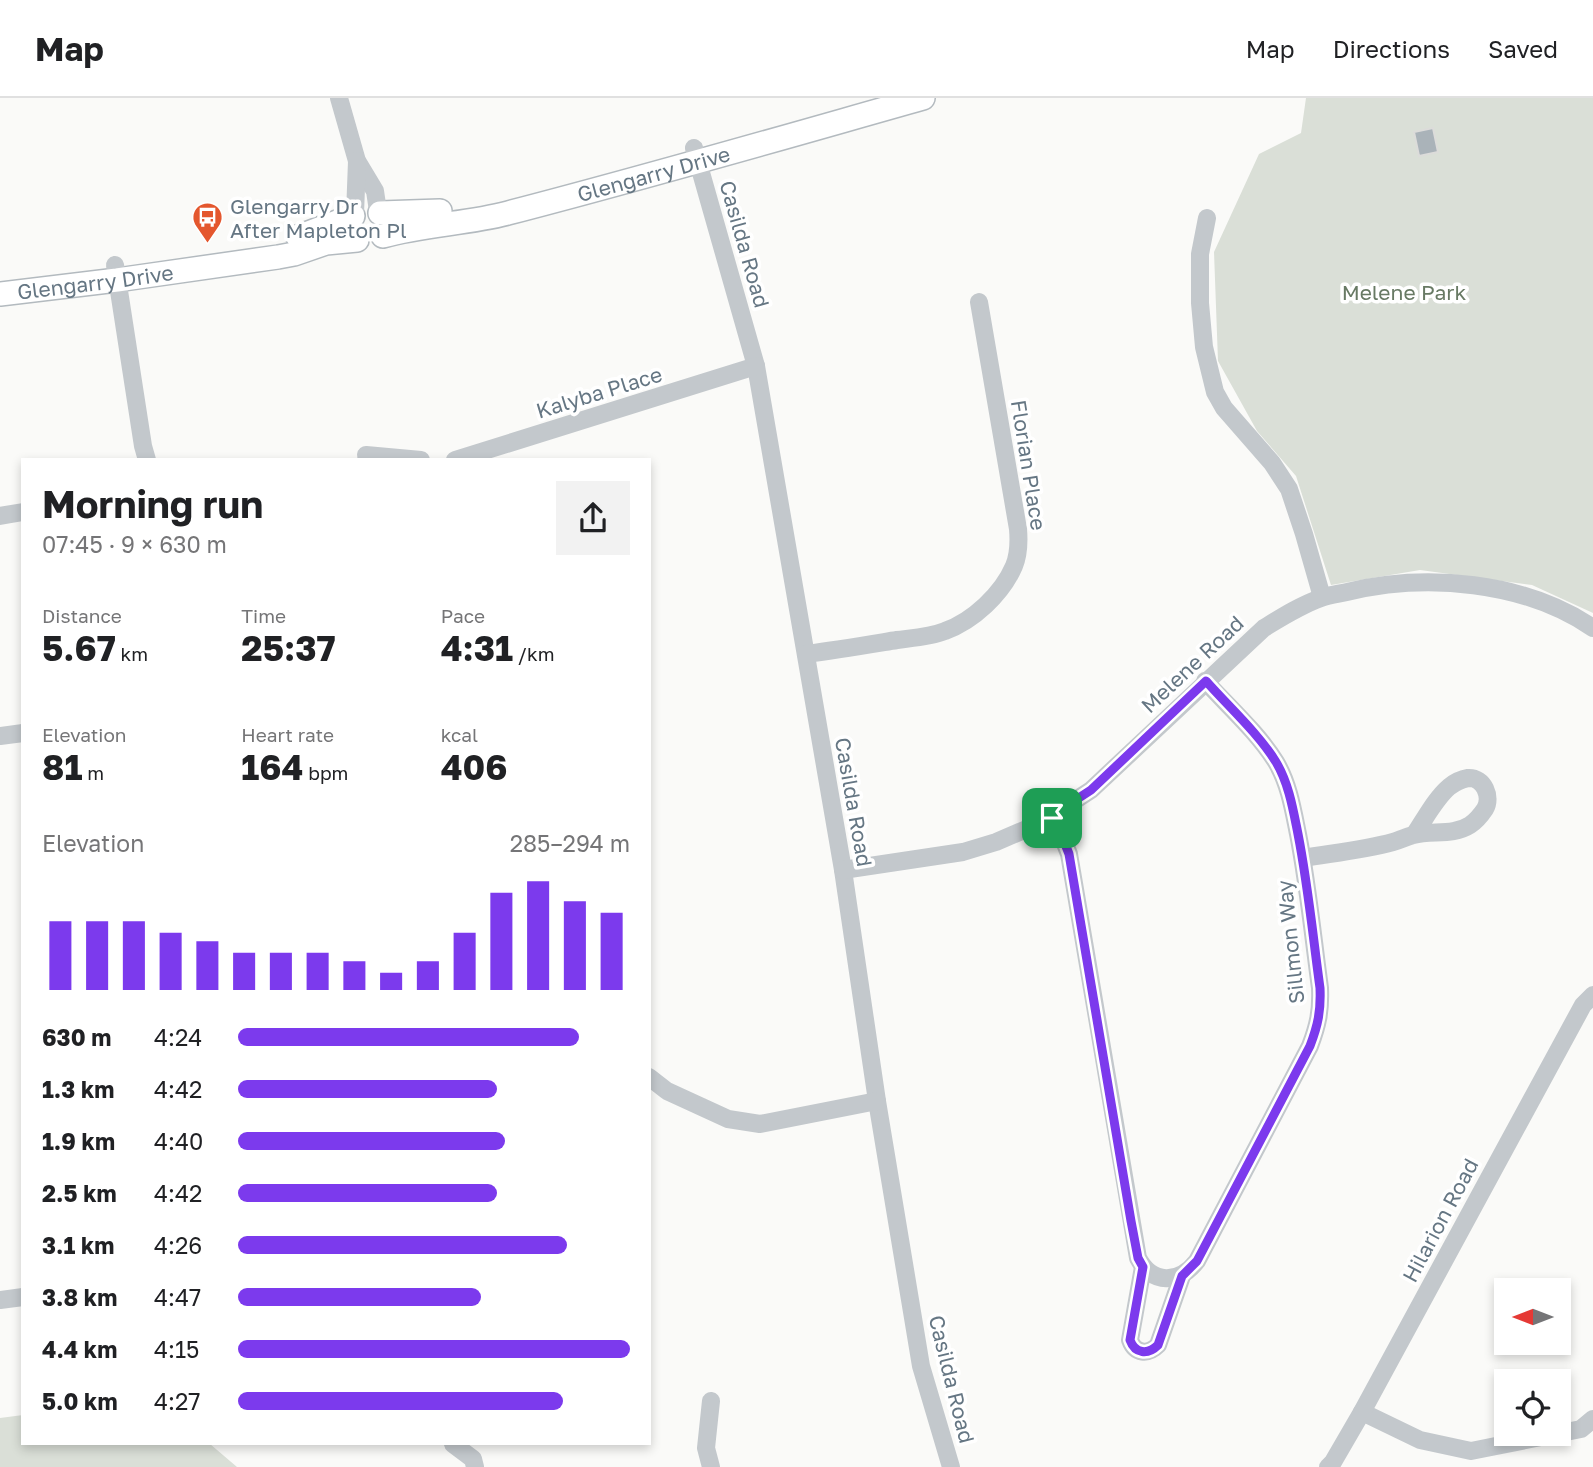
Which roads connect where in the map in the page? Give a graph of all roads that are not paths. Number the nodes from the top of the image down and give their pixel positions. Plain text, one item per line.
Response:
1 (339, 98) edge
2 (873, 98) edge
3 (923, 98) edge
4 (696, 155) junction
5 (357, 161) junction
6 (354, 215) junction
7 (1207, 218) dead end
8 (381, 220) junction
9 (357, 240) junction
10 (116, 272) junction
11 (0, 279) edge
12 (0, 294) edge
13 (979, 302) dead end
14 (756, 366) junction
15 (366, 455) dead end
16 (146, 458) edge
17 (399, 458) edge
18 (461, 458) edge
19 (21, 512) edge
20 (0, 516) edge
21 (1322, 597) junction
22 (1593, 628) edge
23 (806, 654) junction
24 (1206, 681) junction
25 (21, 733) edge
26 (0, 736) edge
27 (1052, 818) junction
28 (1414, 835) dead end
29 (1303, 858) junction
30 (843, 870) junction
31 (1593, 995) edge
32 (651, 1079) edge
33 (877, 1101) junction
34 (1143, 1267) junction
35 (1182, 1276) junction
36 (21, 1297) edge
37 (0, 1300) edge
38 (711, 1401) dead end
39 (1362, 1412) junction
40 (1593, 1419) edge
41 (454, 1445) edge
42 (475, 1467) edge
43 (711, 1467) edge
44 (951, 1467) edge
45 (1328, 1467) edge

1 - 5 street
2 - 4 main road, Glengarry Drive
3 - 4 main road, Glengarry Drive
4 - 8 main road, Glengarry Drive
4 - 14 street, Casilda Road
5 - 6 street
5 - 8 street
6 - 8 main road
6 - 9 main road
6 - 10 main road, Glengarry Drive
7 - 21 street
8 - 9 main road
9 - 10 main road, Glengarry Drive
10 - 11 main road, Glengarry Drive
10 - 12 main road, Glengarry Drive
10 - 16 street
13 - 23 street, Florian Place
14 - 18 street, Kalyba Place
14 - 23 street, Casilda Road
15 - 17 street
19 - 20 street
21 - 22 street, Melene Road
21 - 24 street, Melene Road
23 - 30 street, Casilda Road
24 - 27 street, Melene Road
24 - 29 street, Sillmon Way
25 - 26 street
27 - 30 street, Melene Road
27 - 34 street, Sillmon Way
28 - 29 street
29 - 35 street, Sillmon Way
30 - 33 street, Casilda Road
31 - 39 street, Hilarion Road
32 - 33 street
33 - 44 street, Casilda Road
34 - 35 street
34 - 35 street, Sillmon Way
36 - 37 street
38 - 43 street
39 - 40 street
39 - 45 street, Hilarion Road
41 - 42 street

